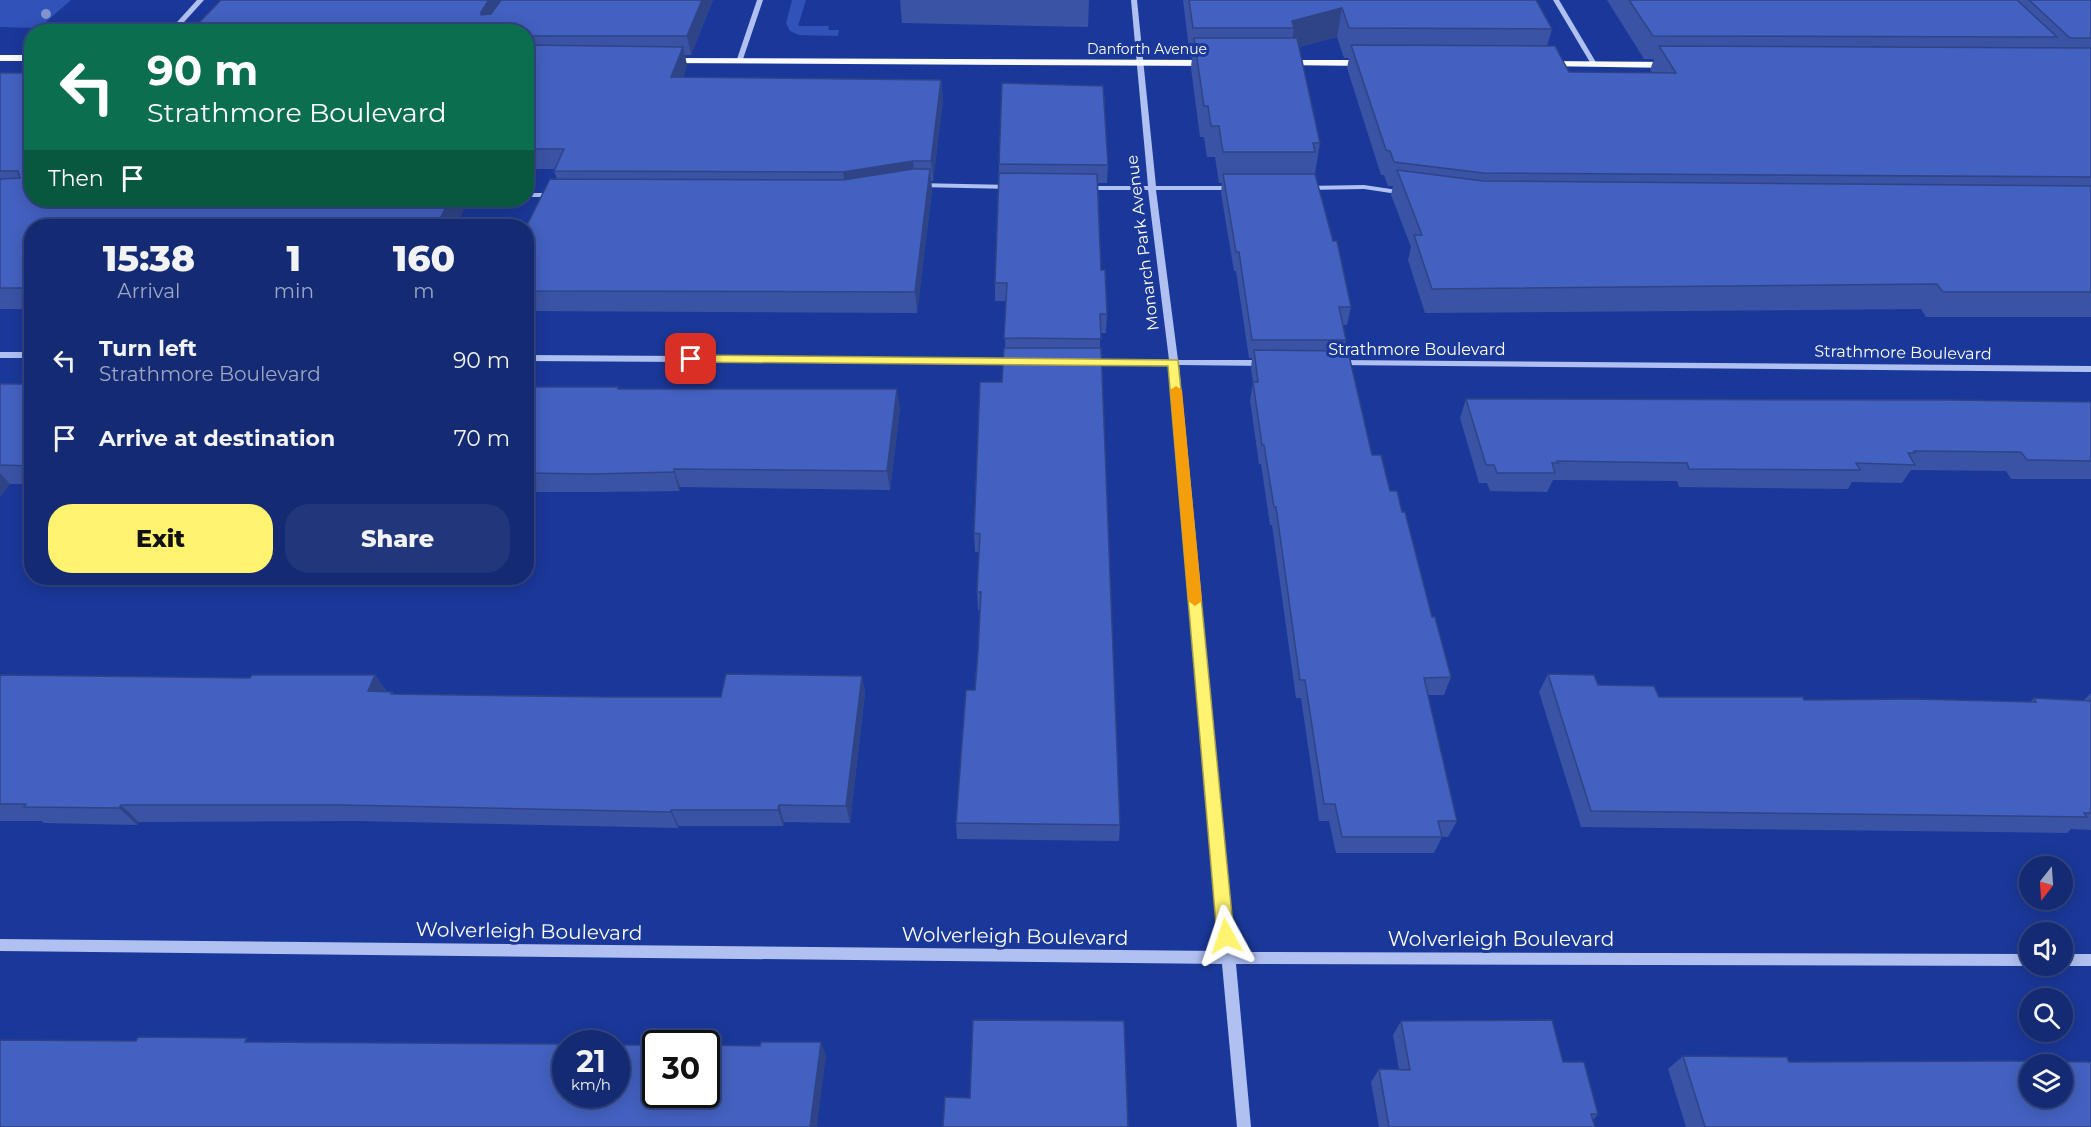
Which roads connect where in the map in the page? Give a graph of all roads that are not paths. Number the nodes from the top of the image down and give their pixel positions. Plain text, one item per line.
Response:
1 (201, 0) edge
2 (760, 0) edge
3 (1134, 0) edge
4 (1556, 0) edge
5 (178, 24) edge
6 (0, 58) edge
7 (24, 58) edge
8 (657, 61) edge
9 (739, 62) junction
10 (1140, 63) junction
11 (1224, 63) edge
12 (1270, 63) edge
13 (1374, 63) edge
14 (1536, 64) edge
15 (1594, 64) junction
16 (1688, 64) edge
17 (915, 185) edge
18 (1018, 187) edge
19 (1076, 188) edge
20 (1239, 188) edge
21 (1296, 188) edge
22 (1152, 189) junction
23 (534, 195) edge
24 (561, 195) edge
25 (1418, 195) edge
26 (0, 355) edge
27 (24, 355) edge
28 (534, 358) edge
29 (1031, 361) edge
30 (1078, 362) edge
31 (1174, 362) junction
32 (1277, 363) edge
33 (1325, 363) edge
34 (2091, 369) edge
35 (0, 945) edge
36 (1228, 958) junction
37 (2019, 960) edge
38 (2073, 960) edge
39 (2091, 960) edge
40 (1244, 1127) edge

1 - 5 street
2 - 9 street
3 - 10 street, Monarch Park Avenue
4 - 15 street
6 - 7 main road
8 - 9 main road, Danforth Avenue
9 - 10 main road, Danforth Avenue
10 - 11 main road, Danforth Avenue
10 - 22 street, Monarch Park Avenue
12 - 13 main road
14 - 15 main road
15 - 16 main road
17 - 18 street
19 - 22 street
20 - 22 street
21 - 25 street
22 - 31 street, Monarch Park Avenue
23 - 24 street
26 - 27 street
28 - 29 street
30 - 31 street
31 - 32 street
31 - 36 street, Monarch Park Avenue
33 - 34 street, Strathmore Boulevard
35 - 36 street, Wolverleigh Boulevard
36 - 37 street, Wolverleigh Boulevard
36 - 40 street, Monarch Park Avenue
38 - 39 street

